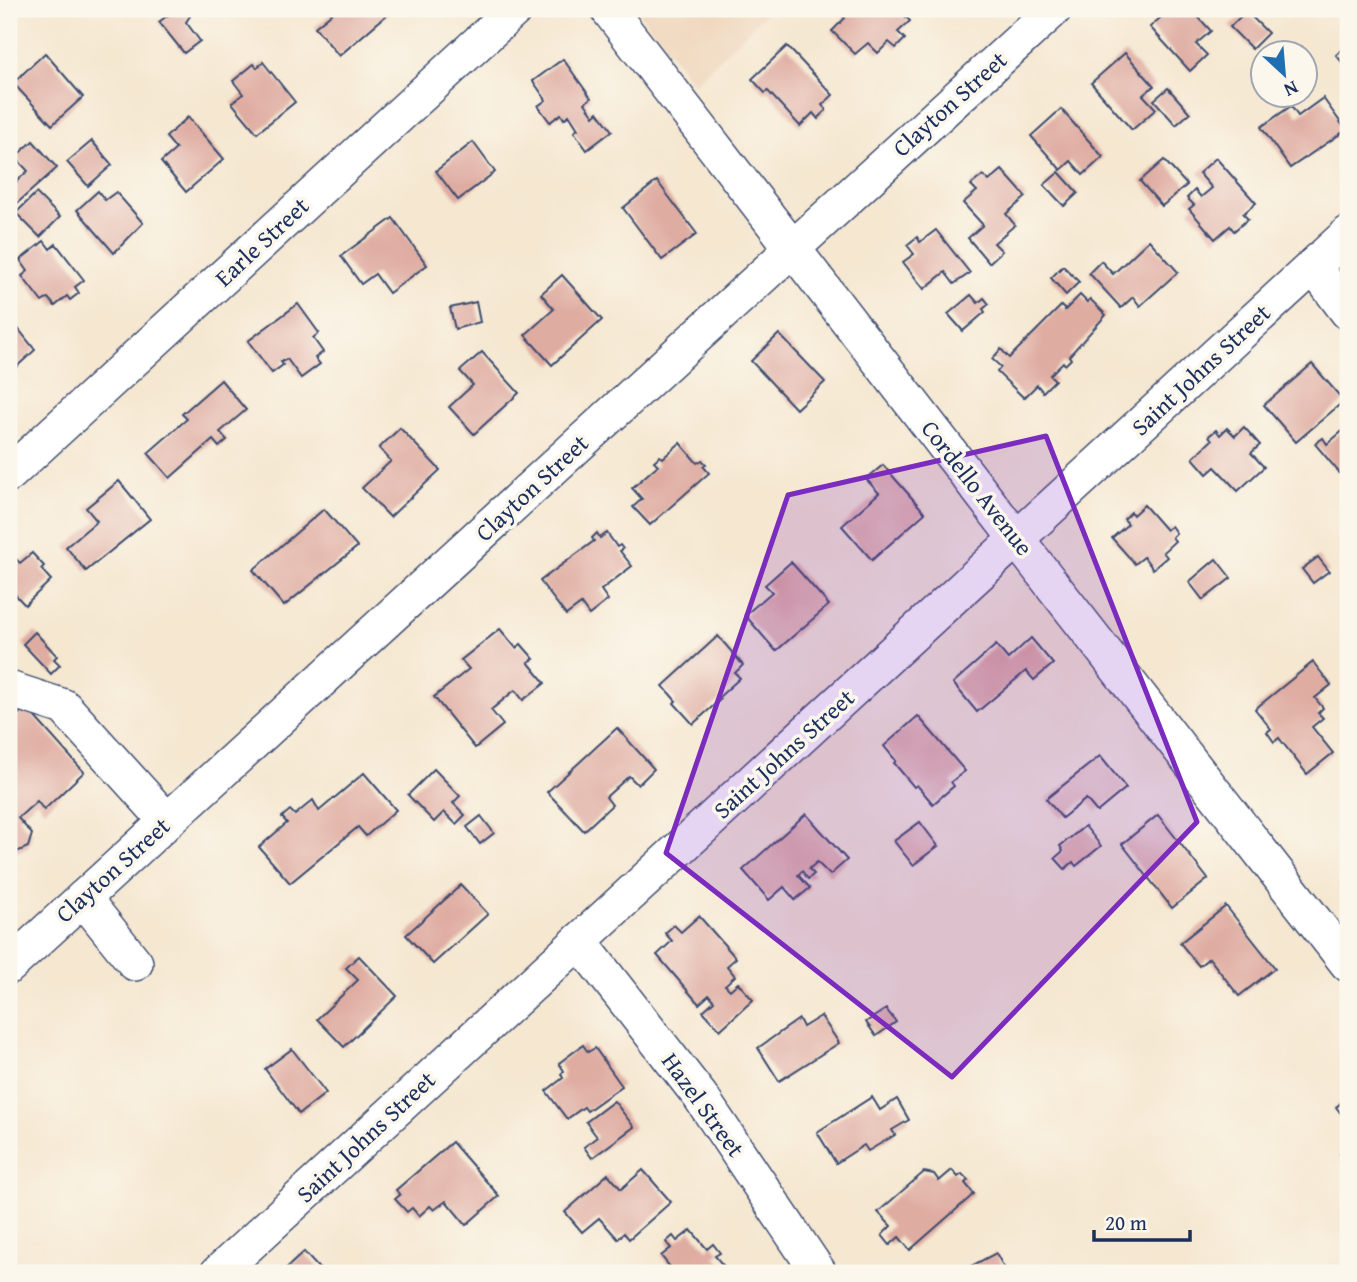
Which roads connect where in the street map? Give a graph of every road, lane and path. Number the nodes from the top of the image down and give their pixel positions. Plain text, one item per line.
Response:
1 (515, 9) edge
2 (608, 9) edge
3 (1055, 9) edge
4 (1348, 234) edge
5 (793, 248) junction
6 (1313, 266) junction
7 (1348, 312) edge
8 (9, 474) edge
9 (1017, 540) junction
10 (9, 689) edge
11 (167, 821) junction
12 (83, 898) junction
13 (579, 941) junction
14 (135, 963) dead end
15 (1348, 964) edge
16 (9, 966) edge
17 (218, 1273) edge
18 (820, 1273) edge

1 - 8 street, Earle Street
2 - 5 street, Cordello Avenue
3 - 5 street, Clayton Street
4 - 6 street, Saint Johns Street
5 - 9 street, Cordello Avenue
5 - 11 street, Clayton Street
6 - 7 street
6 - 9 street, Saint Johns Street
9 - 13 street, Saint Johns Street
9 - 15 street, Cordello Avenue
10 - 11 street
11 - 12 street, Clayton Street
12 - 14 street
12 - 16 street, Clayton Street
13 - 17 street, Saint Johns Street
13 - 18 street, Hazel Street

